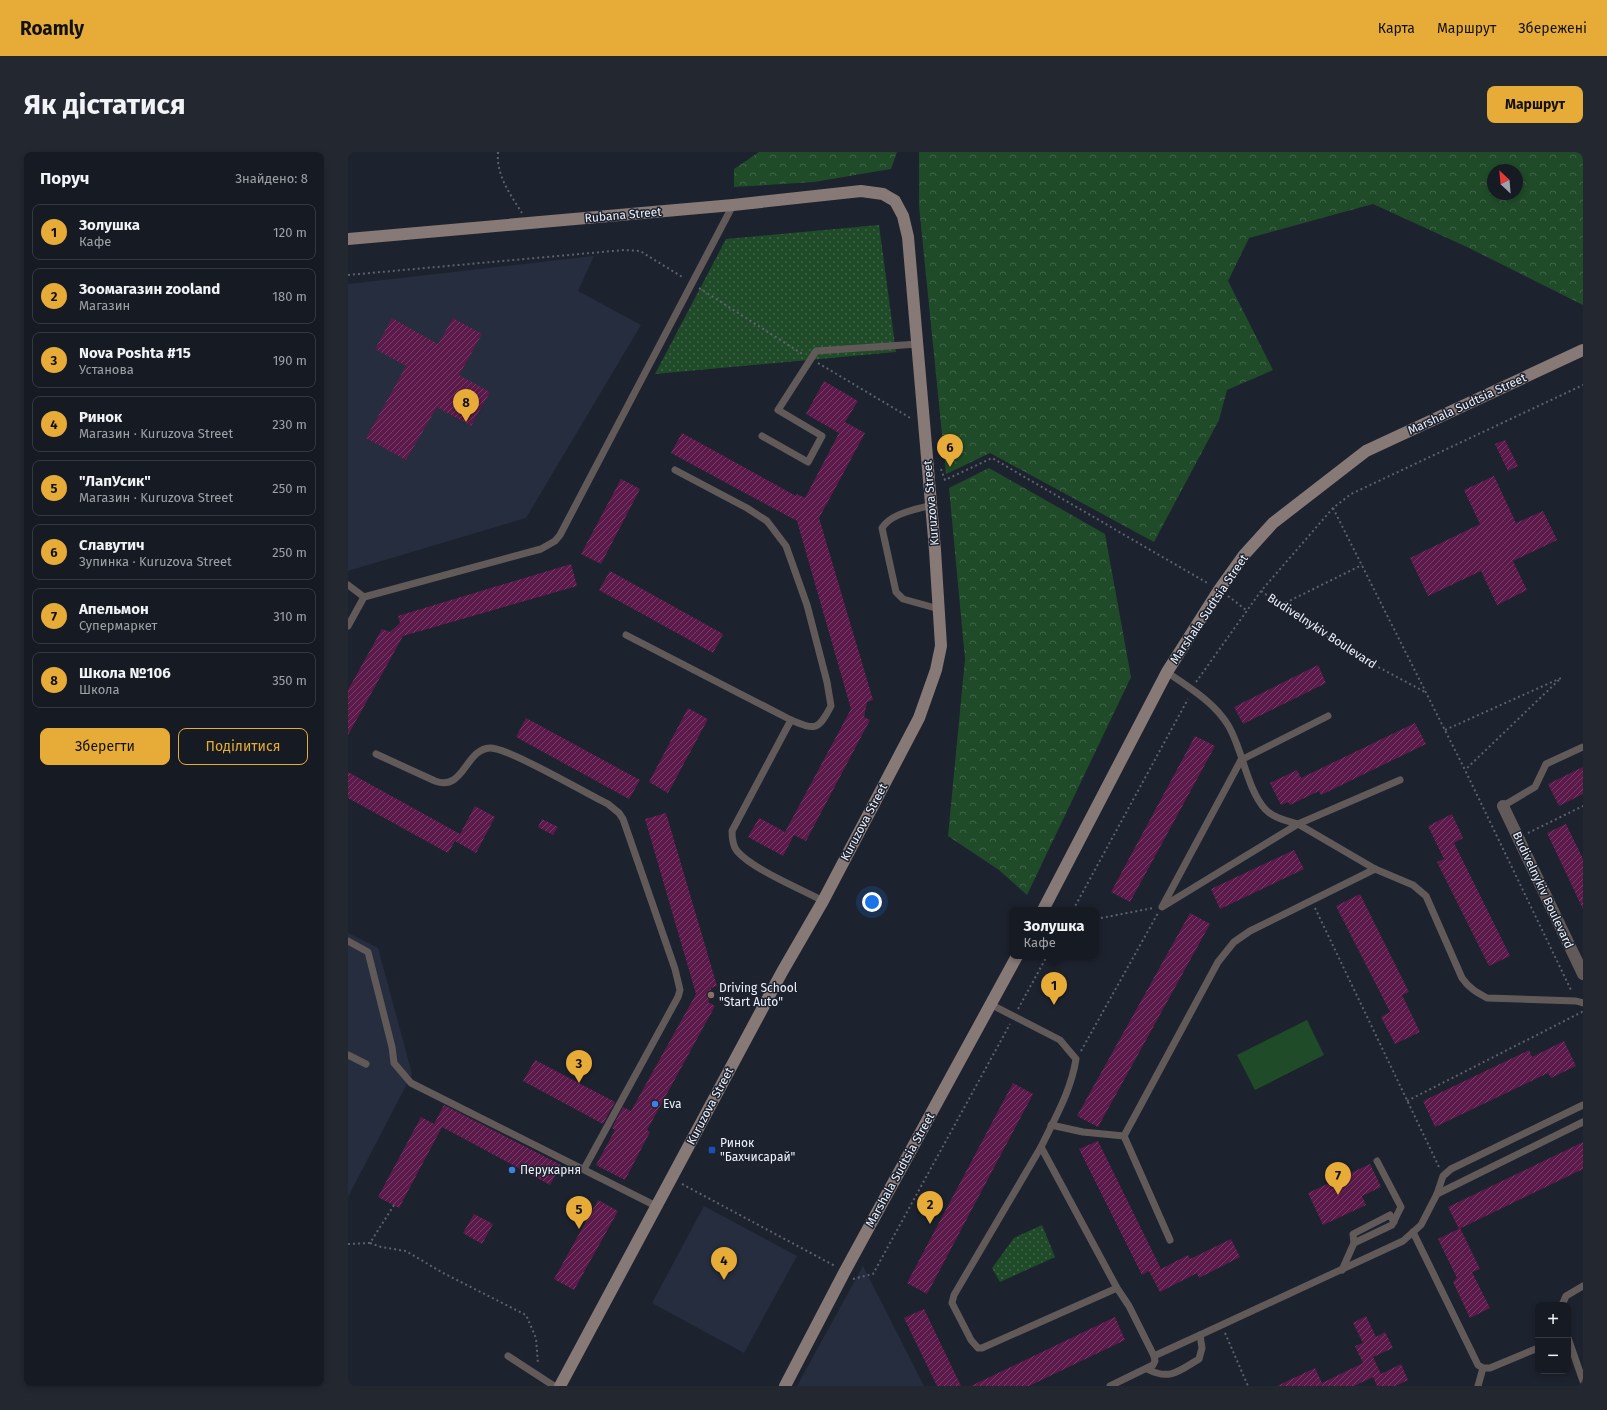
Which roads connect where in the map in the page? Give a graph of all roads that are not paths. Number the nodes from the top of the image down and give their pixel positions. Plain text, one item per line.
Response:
1 (895, 201) joint
2 (733, 205) junction
3 (348, 239) edge
4 (918, 344) junction
5 (1583, 350) edge
6 (762, 436) dead end
7 (676, 470) dead end
8 (932, 504) junction
9 (348, 585) edge
10 (364, 597) junction
11 (939, 609) junction
12 (348, 626) edge
13 (626, 635) dead end
14 (1167, 672) junction
15 (1328, 716) dead end
16 (792, 720) junction
17 (1583, 747) edge
18 (376, 754) dead end
19 (1241, 760) junction
20 (1400, 780) dead end
21 (1503, 806) joint
22 (1298, 824) junction
23 (1375, 869) junction
24 (823, 901) junction
25 (1045, 907) edge
26 (348, 942) edge
27 (1015, 959) edge
28 (1583, 974) edge
29 (1580, 1002) edge
30 (990, 1004) junction
31 (348, 1055) edge
32 (366, 1064) dead end
33 (1583, 1105) edge
34 (1583, 1122) edge
35 (1052, 1124) junction
36 (1124, 1136) junction
37 (1041, 1147) junction
38 (1377, 1161) dead end
39 (584, 1169) junction
40 (1437, 1194) junction
41 (656, 1206) junction
42 (1413, 1232) junction
43 (1170, 1240) dead end
44 (1342, 1270) junction
45 (1583, 1286) edge
46 (1117, 1288) junction
47 (1563, 1302) edge
48 (1200, 1335) junction
49 (1571, 1347) edge
50 (1535, 1349) edge
51 (508, 1356) dead end
52 (1154, 1356) junction
53 (1482, 1368) junction
54 (1147, 1369) junction
55 (1583, 1381) edge
56 (554, 1386) edge
57 (560, 1386) edge
58 (785, 1386) edge
59 (1110, 1386) edge
60 (1478, 1386) edge

1 - 2 street, Rubana Street
1 - 4 street, Kuruzova Street
2 - 3 street, Rubana Street
2 - 10 lane
4 - 6 lane
4 - 8 street, Kuruzova Street
5 - 14 street, Marshala Sudtsia Street
7 - 16 lane
8 - 11 street, Kuruzova Street
8 - 11 lane
9 - 10 lane
10 - 12 lane
11 - 24 street, Kuruzova Street
13 - 16 lane
14 - 19 lane
14 - 25 street, Marshala Sudtsia Street
15 - 19 lane
16 - 24 lane
17 - 21 lane
18 - 39 lane
19 - 22 lane
19 - 22 lane
20 - 22 lane
21 - 28 street, Budivelnykiv Boulevard
22 - 23 lane
23 - 29 lane
23 - 36 lane
24 - 41 street, Kuruzova Street
26 - 39 lane
27 - 30 street, Marshala Sudtsia Street
30 - 35 lane
30 - 58 street, Marshala Sudtsia Street
31 - 32 lane
33 - 40 lane
34 - 40 lane
35 - 36 lane
35 - 37 lane
36 - 43 lane
37 - 46 lane
37 - 46 lane
38 - 44 lane
39 - 41 lane
40 - 42 lane
41 - 57 street, Kuruzova Street
42 - 44 lane
42 - 53 lane
44 - 48 lane
45 - 47 lane
46 - 52 lane
48 - 52 lane
48 - 54 lane
49 - 55 lane
50 - 53 lane
51 - 56 lane
52 - 54 lane
53 - 60 lane
54 - 59 lane

